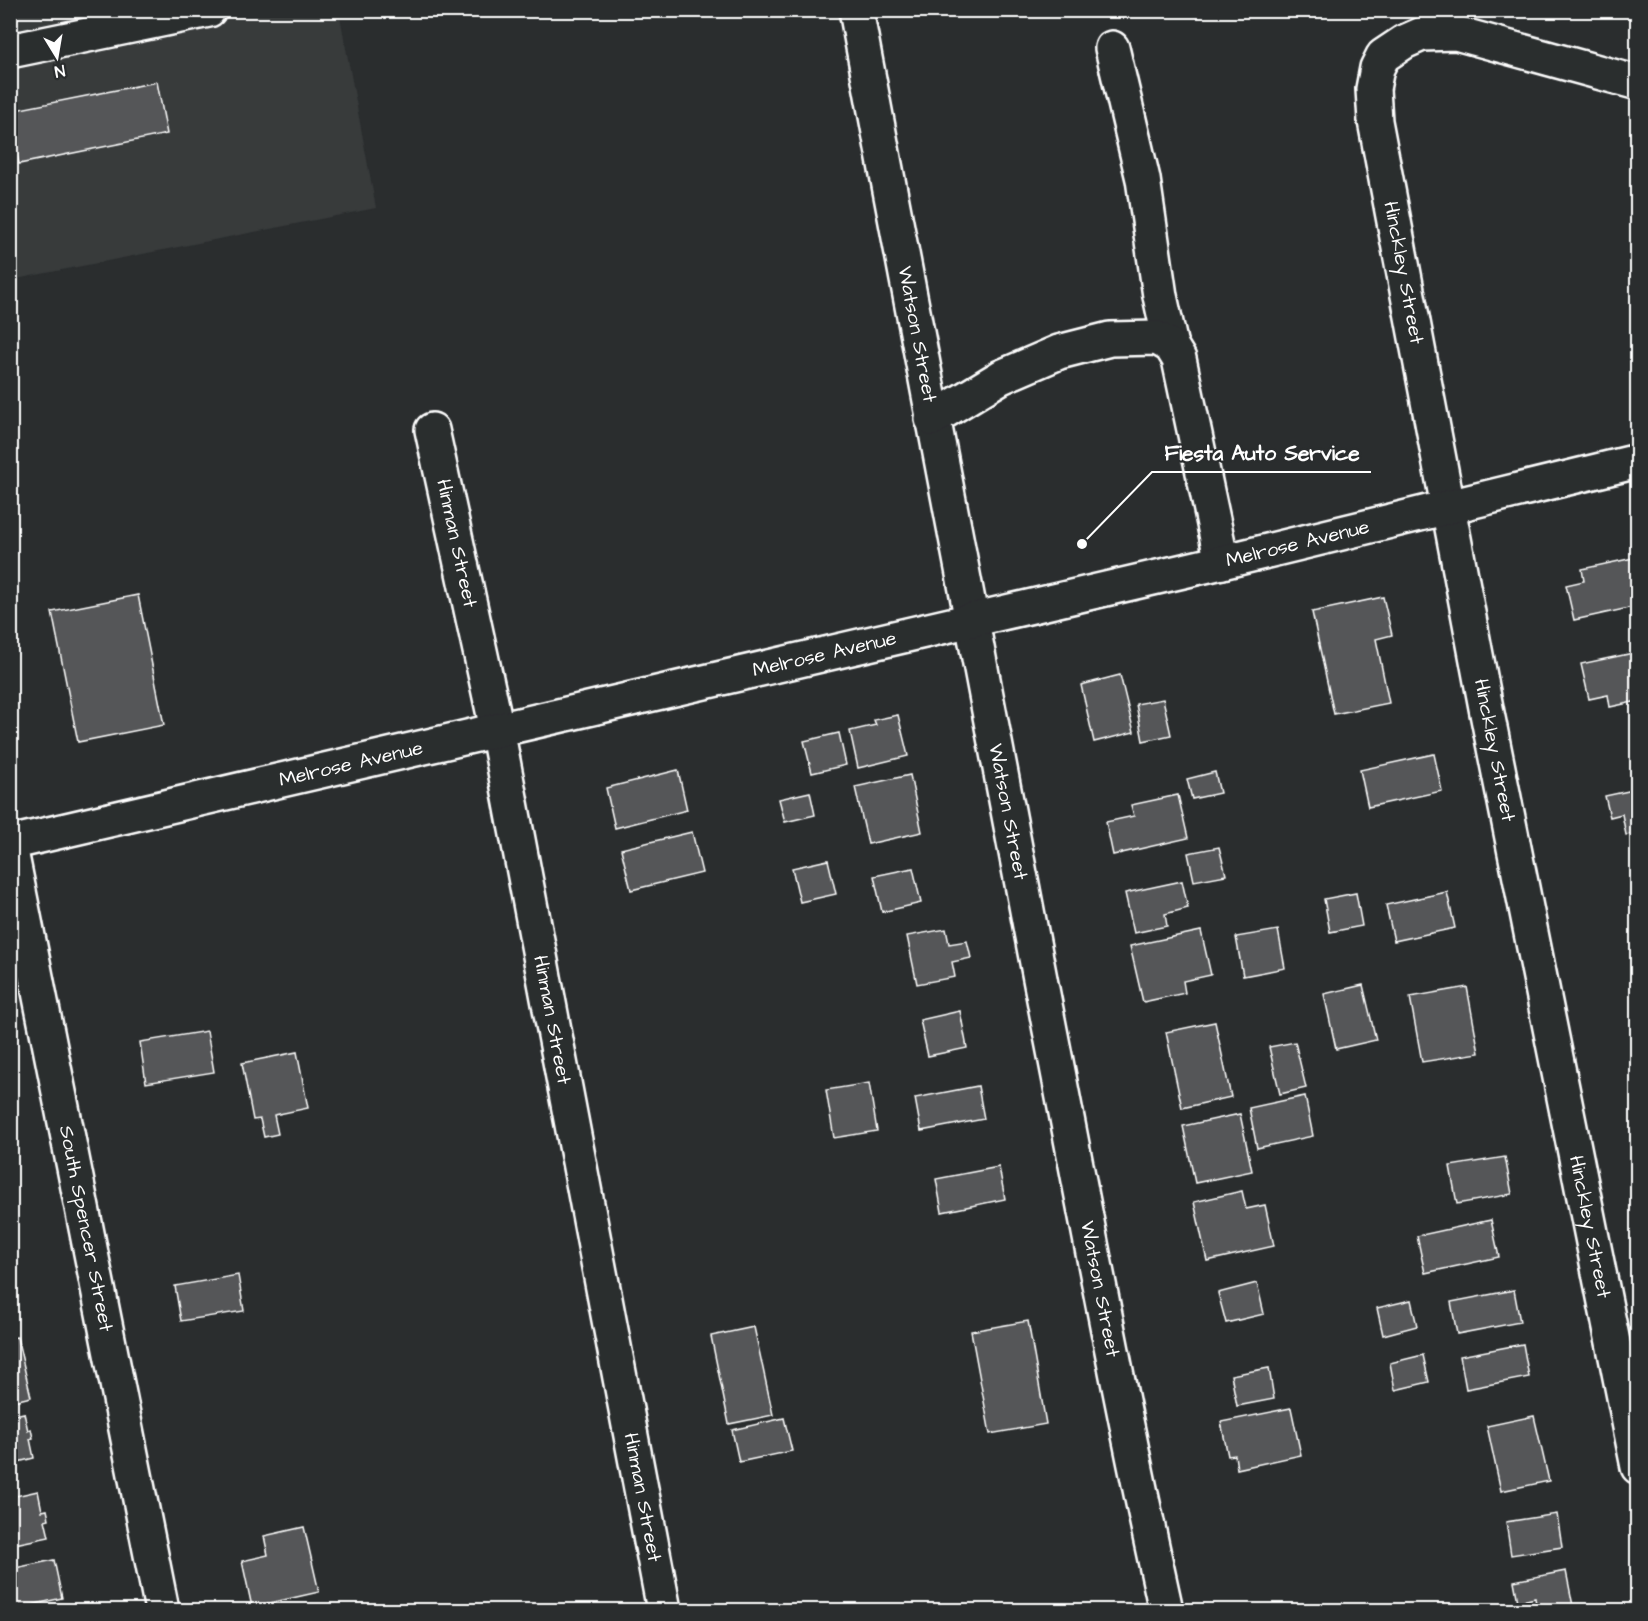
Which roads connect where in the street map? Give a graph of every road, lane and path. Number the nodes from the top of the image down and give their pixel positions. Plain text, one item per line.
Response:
1 (209, 10) edge
2 (856, 10) edge
3 (1112, 48) dead end
4 (10, 51) edge
5 (1638, 83) edge
6 (1171, 346) junction
7 (932, 419) junction
8 (432, 430) dead end
9 (1638, 461) edge
10 (1447, 507) junction
11 (1222, 562) junction
12 (971, 620) junction
13 (497, 729) junction
14 (10, 844) edge
15 (1638, 1467) edge
16 (162, 1611) edge
17 (664, 1611) edge
18 (1166, 1611) edge

1 - 4 street
2 - 7 street, Watson Street
3 - 6 street
5 - 10 street, Hinckley Street
6 - 7 street
6 - 11 street
7 - 12 street, Watson Street
8 - 13 street, Hinman Street
9 - 10 street, Melrose Avenue
10 - 11 street, Melrose Avenue
10 - 15 street, Hinckley Street
11 - 12 street, Melrose Avenue
12 - 13 street, Melrose Avenue
12 - 18 street, Watson Street
13 - 14 street, Melrose Avenue
13 - 17 street, Hinman Street
14 - 16 street, South Spencer Street

